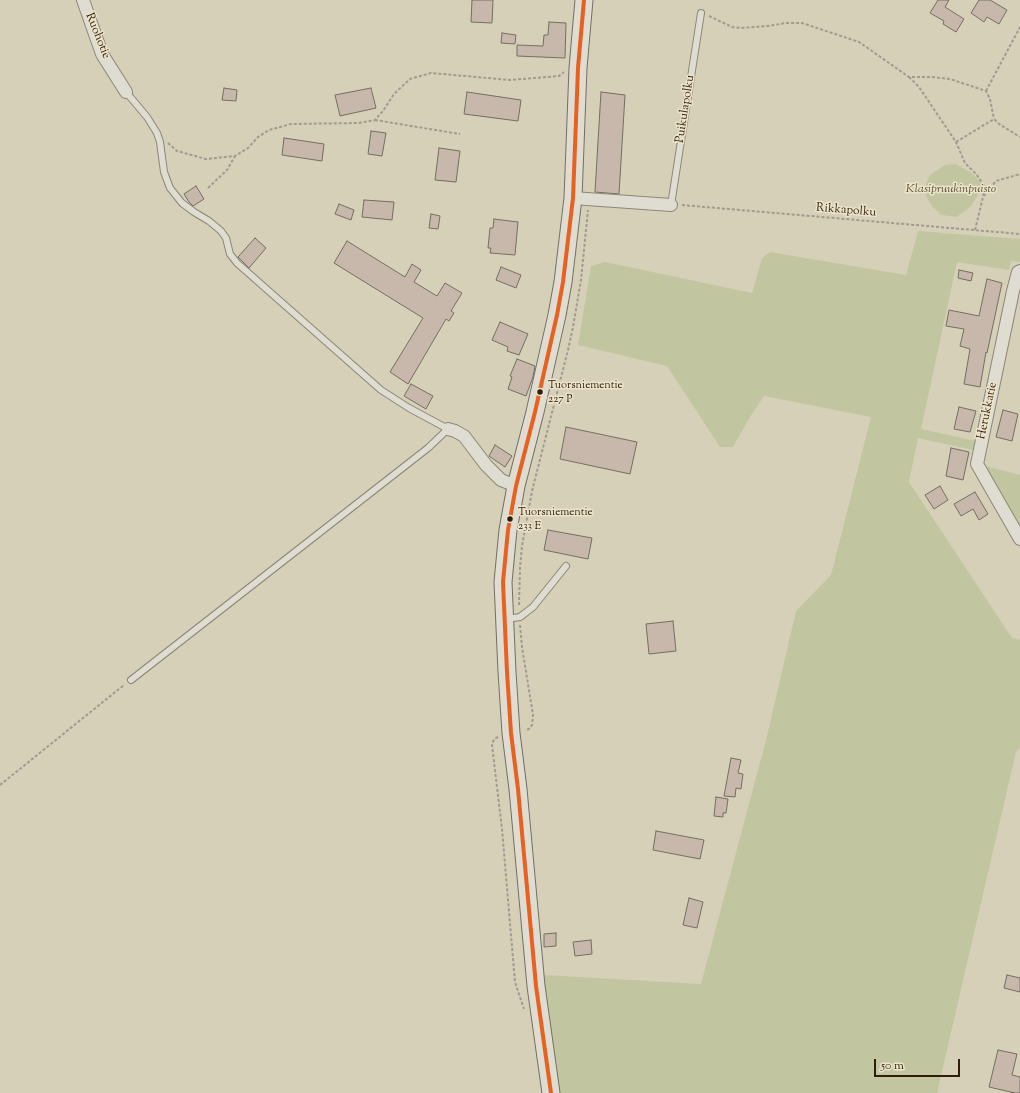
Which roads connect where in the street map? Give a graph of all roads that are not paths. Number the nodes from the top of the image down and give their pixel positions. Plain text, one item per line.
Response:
1 (83, 0) edge
2 (584, 0) edge
3 (701, 13) road end
4 (126, 92) joint
5 (581, 198) junction
6 (671, 204) joint
7 (1019, 272) edge
8 (448, 428) junction
9 (516, 486) junction
10 (1020, 539) edge
11 (566, 566) dead end
12 (512, 618) junction
13 (131, 680) road end
14 (551, 1093) edge

1 - 4 street, Ruohotie
2 - 5 main road
3 - 6 lane, Puikulapolku
4 - 8 lane
5 - 6 street
5 - 9 main road
7 - 10 street, Herukkatie
8 - 9 street
8 - 13 lane
9 - 12 main road
11 - 12 lane
12 - 14 main road

